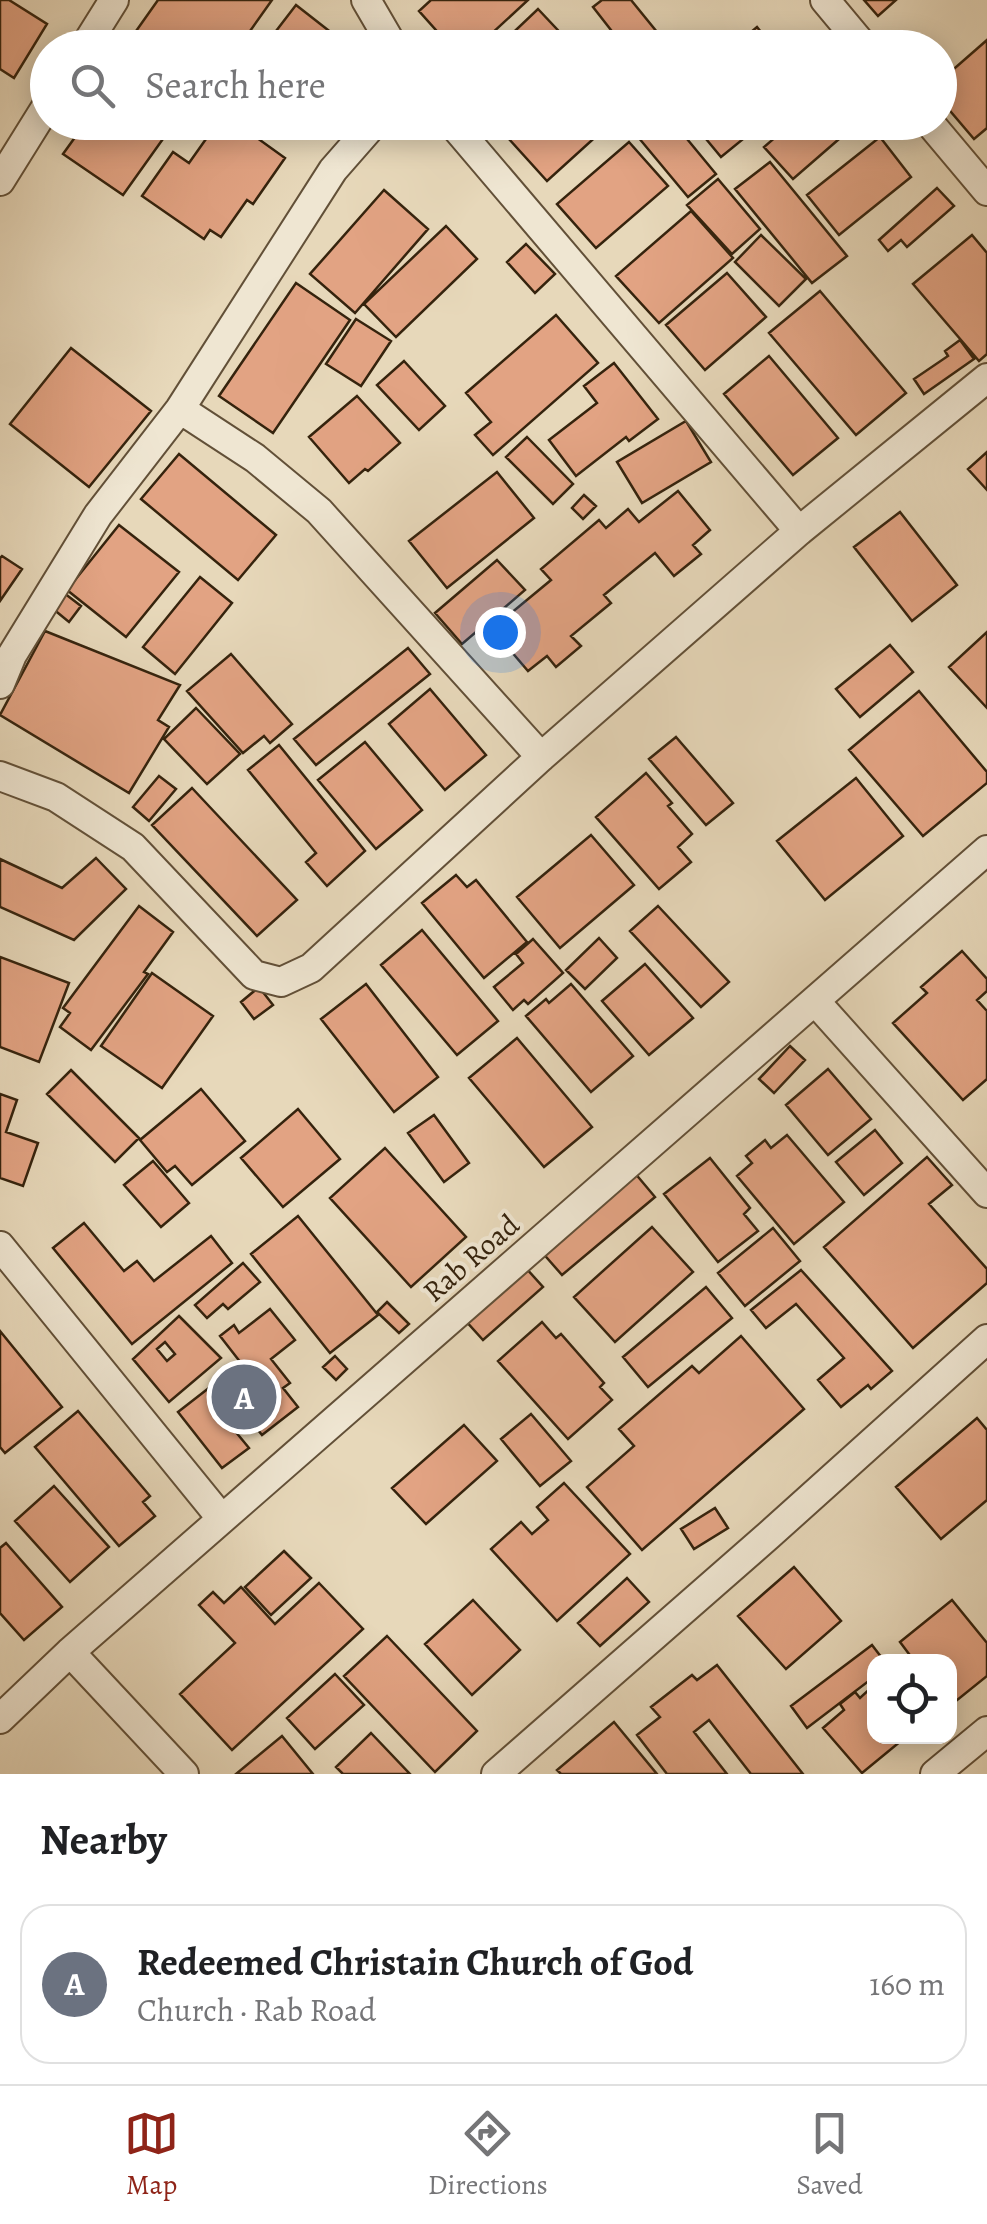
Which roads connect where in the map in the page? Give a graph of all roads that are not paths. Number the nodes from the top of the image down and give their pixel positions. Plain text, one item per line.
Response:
1 (114, 0) edge
2 (366, 0) edge
3 (825, 0) edge
4 (95, 30) edge
5 (384, 30) edge
6 (851, 30) edge
7 (30, 132) edge
8 (359, 140) edge
9 (467, 140) edge
10 (944, 140) edge
11 (0, 180) edge
12 (987, 191) edge
13 (987, 378) edge
14 (180, 409) junction
15 (799, 531) junction
16 (0, 684) edge
17 (541, 757) junction
18 (0, 776) edge
19 (987, 850) edge
20 (814, 1001) junction
21 (987, 1192) edge
22 (0, 1246) edge
23 (987, 1339) edge
24 (222, 1520) junction
25 (70, 1652) junction
26 (0, 1719) edge
27 (987, 1731) edge
28 (184, 1774) edge
29 (498, 1774) edge
30 (935, 1774) edge

1 - 4 street
2 - 5 street
3 - 6 street
7 - 11 street
8 - 14 street
9 - 15 street
10 - 12 street
13 - 15 street
14 - 16 street
14 - 17 street
15 - 17 street
17 - 18 street
19 - 20 street, Rab Road
20 - 21 street
20 - 24 street, Rab Road
22 - 24 street
23 - 29 street
24 - 25 street, Rab Road
25 - 26 street, Rab Road
25 - 28 street
27 - 30 street

